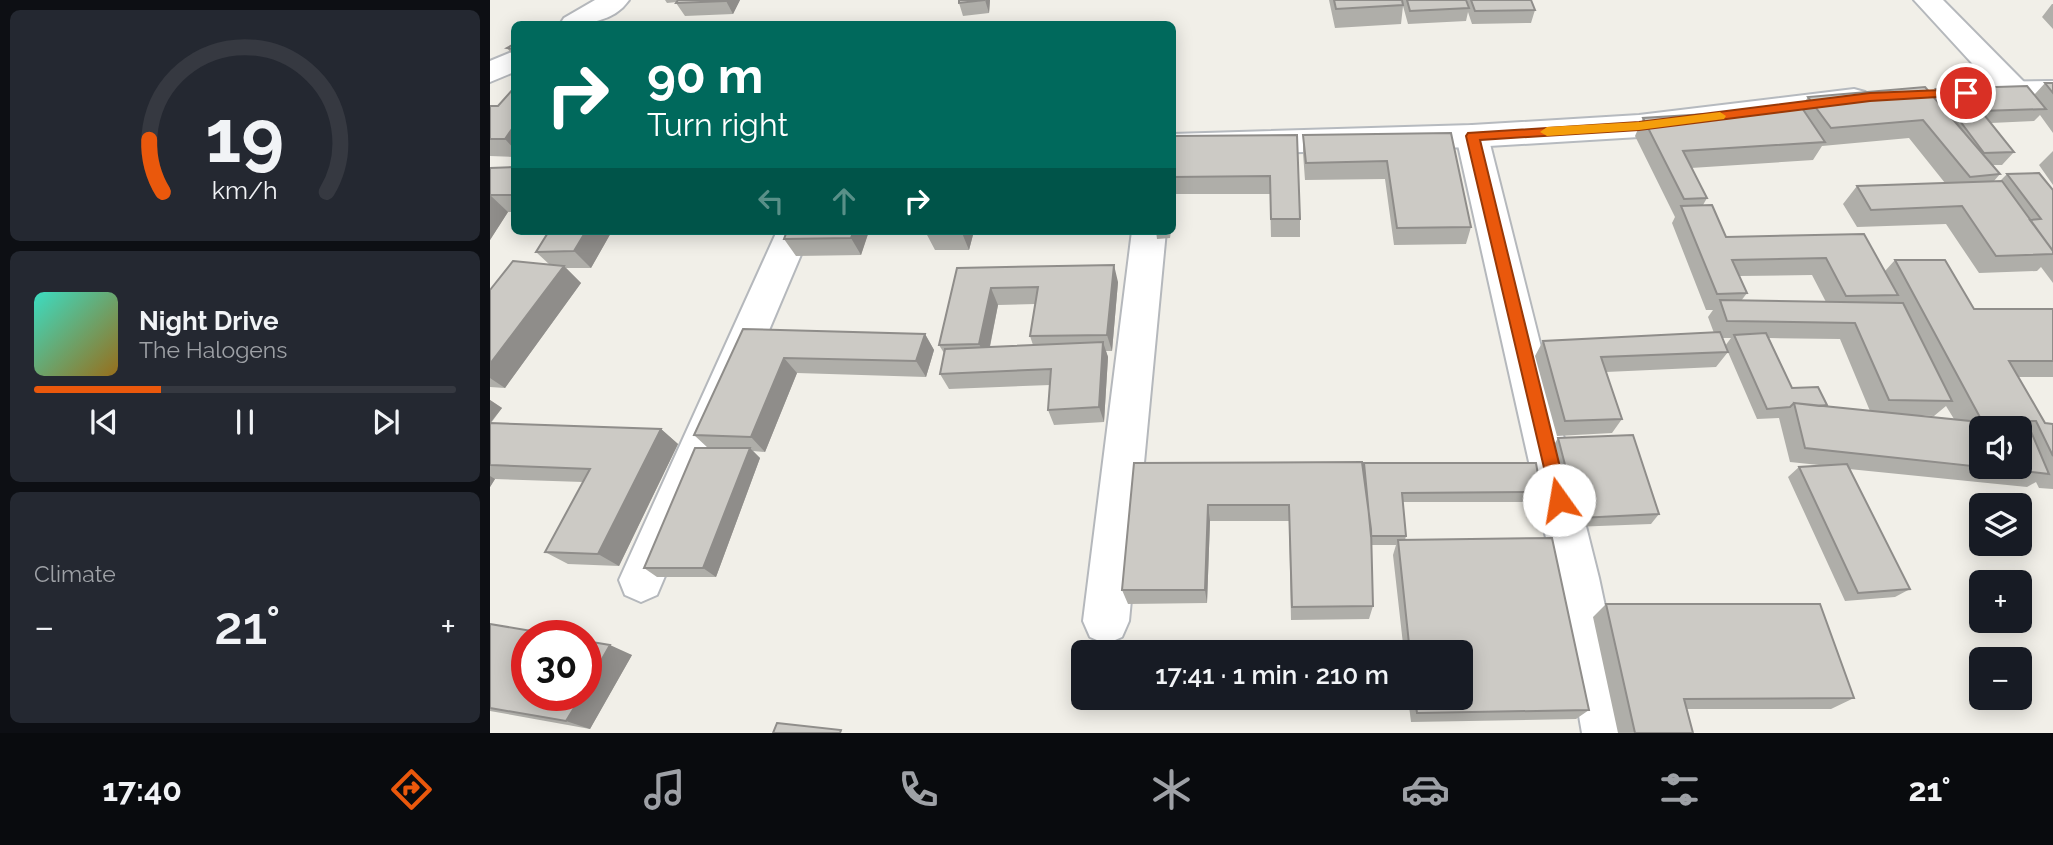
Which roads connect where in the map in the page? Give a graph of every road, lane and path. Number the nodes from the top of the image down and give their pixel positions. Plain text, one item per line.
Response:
1 (615, 0) edge
2 (1928, 0) edge
3 (579, 21) edge
4 (511, 62) edge
5 (490, 73) edge
6 (2014, 90) junction
7 (2053, 91) edge
8 (1949, 93) edge
9 (1883, 96) edge
10 (1472, 136) junction
11 (1176, 145) edge
12 (792, 235) edge
13 (1149, 235) edge
14 (641, 580) dead end
15 (1106, 621) dead end
16 (1607, 733) edge

1 - 3 street
2 - 6 street
4 - 5 street
6 - 7 street
6 - 8 street
9 - 10 street
10 - 11 street
10 - 16 street
12 - 14 street
13 - 15 street

